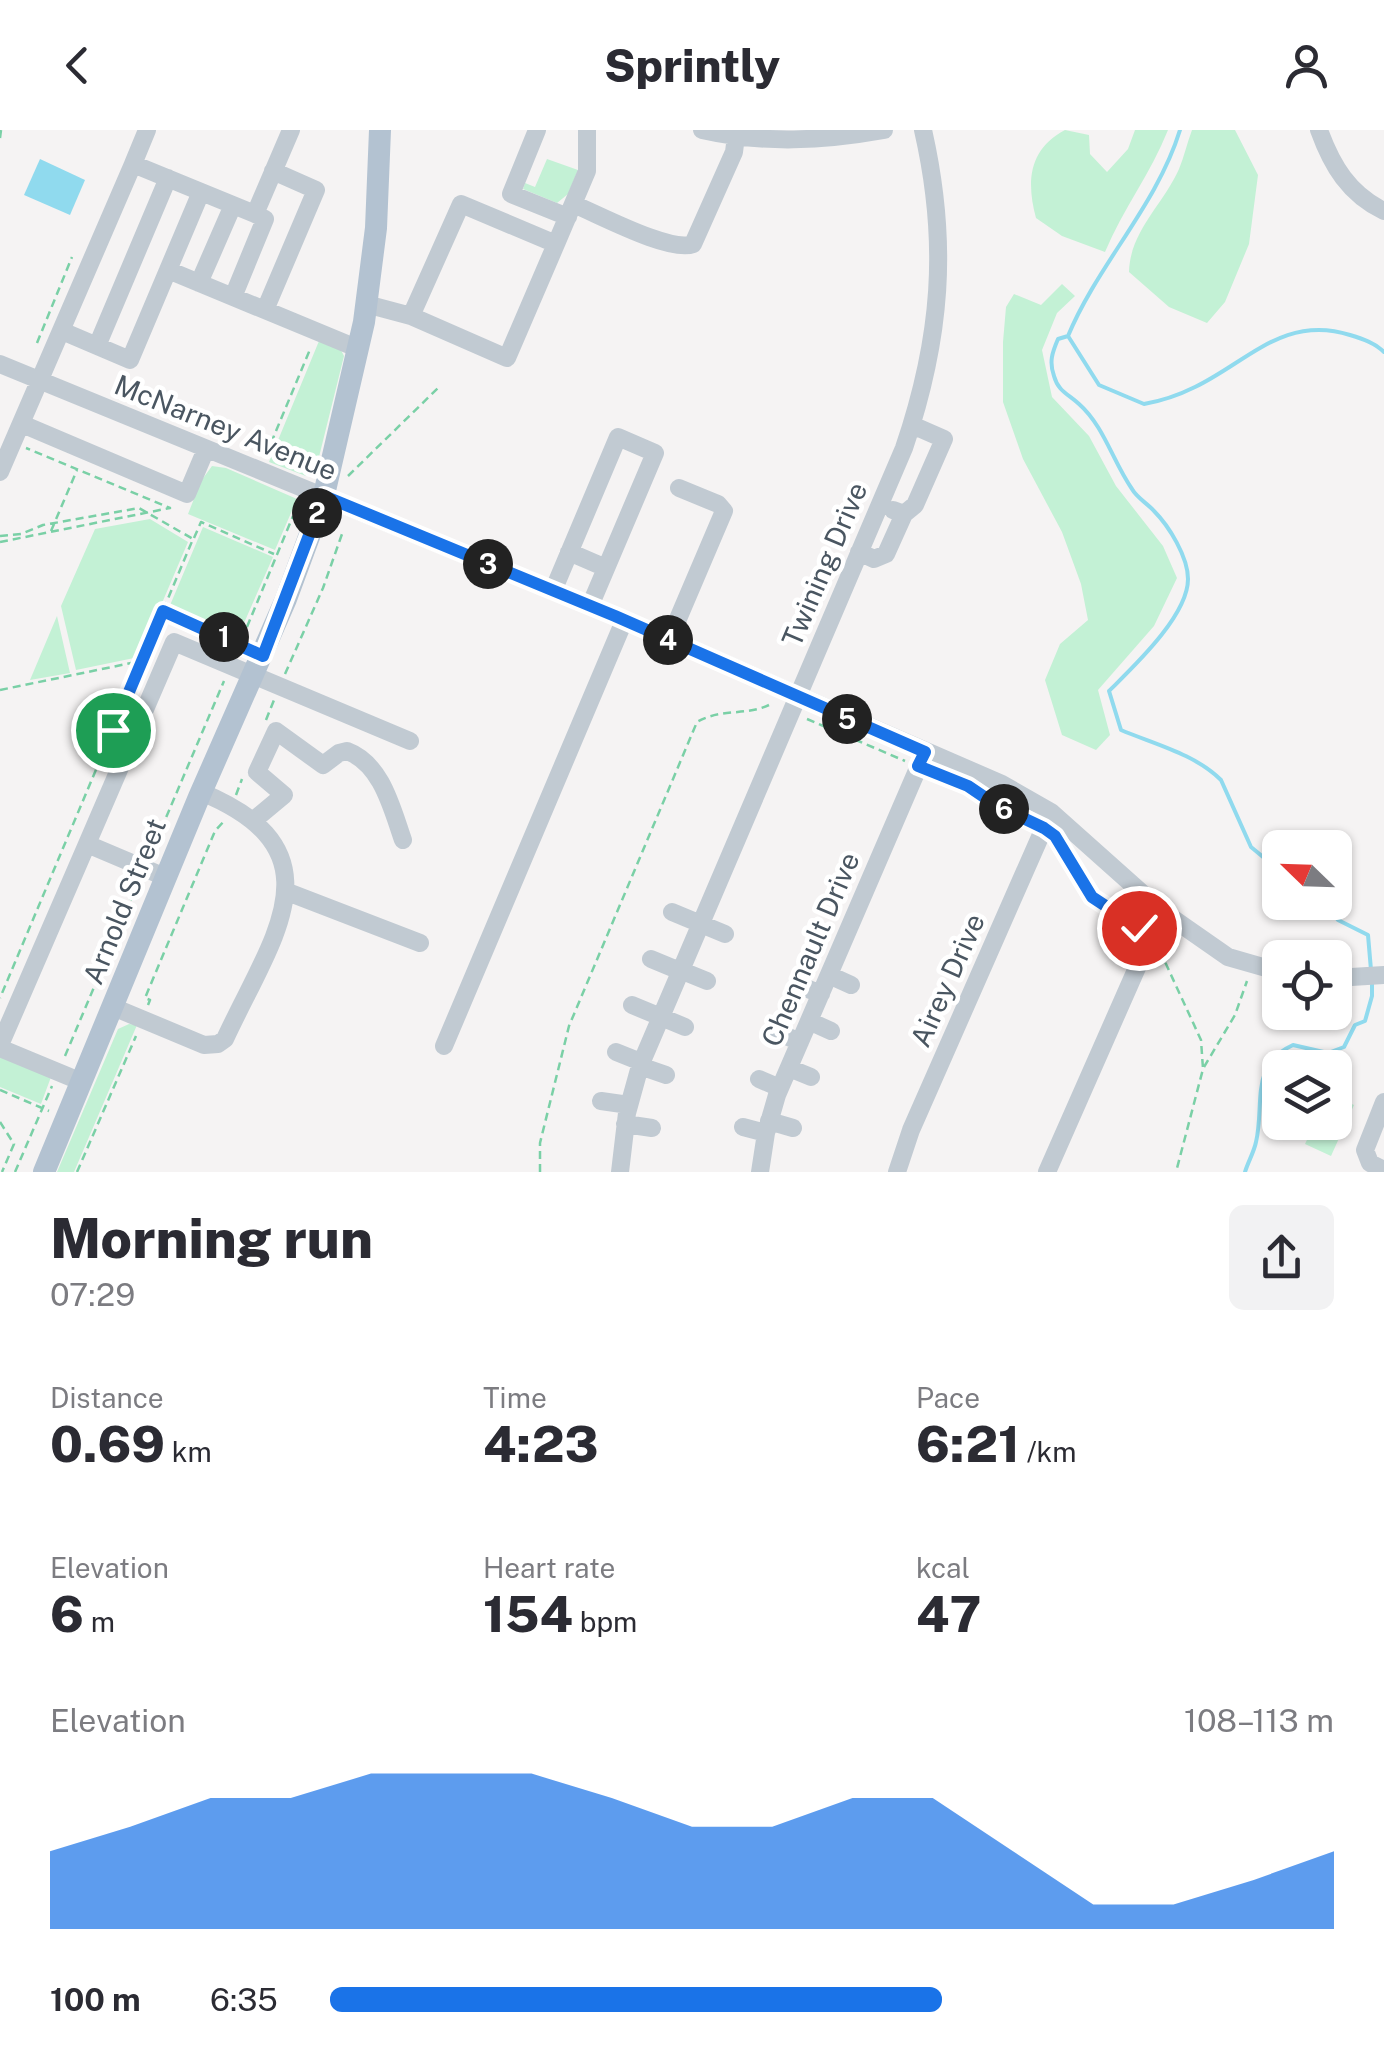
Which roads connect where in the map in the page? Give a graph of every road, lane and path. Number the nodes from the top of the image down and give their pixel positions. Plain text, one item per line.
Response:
1 (1, 130) edge
2 (147, 130) edge
3 (291, 130) edge
4 (380, 130) edge
5 (538, 130) edge
6 (587, 130) edge
7 (702, 130) edge
8 (884, 130) edge
9 (923, 130) edge
10 (1319, 130) edge
11 (736, 136) junction
12 (0, 138) edge
13 (133, 164) junction
14 (274, 171) junction
15 (168, 178) junction
16 (201, 192) junction
17 (232, 205) junction
18 (571, 210) junction
19 (1384, 211) edge
20 (255, 214) junction
21 (556, 244) junction
22 (72, 257) dead end
23 (168, 270) junction
24 (199, 282) junction
25 (232, 297) junction
26 (366, 304) junction
27 (265, 310) junction
28 (411, 316) junction
29 (62, 331) junction
30 (318, 332) junction
31 (45, 346) dead end
32 (97, 346) junction
33 (359, 349) junction
34 (0, 364) edge
35 (40, 382) junction
36 (439, 387) dead end
37 (22, 424) junction
38 (912, 425) junction
39 (14, 443) junction
40 (206, 449) junction
41 (78, 470) junction
42 (259, 470) junction
43 (0, 472) edge
44 (343, 480) dead end
45 (679, 488) dead end
46 (324, 496) junction
47 (880, 504) junction
48 (150, 514) junction
49 (904, 514) junction
50 (292, 516) dead end
51 (54, 523) junction
52 (50, 532) junction
53 (342, 534) dead end
54 (0, 536) edge
55 (193, 539) junction
56 (0, 542) edge
57 (569, 552) junction
58 (859, 552) junction
59 (277, 555) junction
60 (606, 568) junction
61 (552, 591) junction
62 (590, 606) junction
63 (163, 611) junction
64 (624, 620) junction
65 (669, 640) junction
66 (241, 644) junction
67 (142, 661) junction
68 (230, 665) junction
69 (258, 666) junction
70 (280, 686) junction
71 (0, 690) edge
72 (798, 697) junction
73 (769, 705) dead end
74 (806, 718) dead end
75 (264, 724) dead end
76 (410, 741) dead end
77 (922, 759) junction
78 (245, 773) dead end
79 (955, 781) dead end
80 (968, 786) dead end
81 (201, 792) junction
82 (232, 805) junction
83 (254, 820) junction
84 (1048, 820) junction
85 (403, 840) dead end
86 (87, 844) junction
87 (155, 872) junction
88 (285, 892) junction
89 (1162, 910) junction
90 (672, 912) dead end
91 (700, 924) junction
92 (725, 934) dead end
93 (1151, 936) junction
94 (420, 943) dead end
95 (651, 960) dead end
96 (1262, 967) edge
97 (680, 970) junction
98 (828, 975) junction
99 (1382, 975) edge
100 (1248, 976) dead end
101 (1352, 977) edge
102 (708, 981) dead end
103 (798, 985) dead end
104 (851, 985) dead end
105 (820, 994) junction
106 (0, 998) edge
107 (632, 1004) dead end
108 (113, 1007) junction
109 (660, 1016) junction
110 (143, 1019) junction
111 (809, 1021) junction
112 (685, 1026) dead end
113 (831, 1030) dead end
114 (778, 1032) dead end
115 (800, 1042) junction
116 (0, 1046) edge
117 (444, 1046) dead end
118 (616, 1052) dead end
119 (640, 1064) junction
120 (789, 1068) junction
121 (1203, 1068) junction
122 (58, 1073) junction
123 (666, 1075) dead end
124 (811, 1077) dead end
125 (759, 1080) dead end
126 (82, 1082) junction
127 (780, 1088) junction
128 (0, 1090) edge
129 (601, 1100) dead end
130 (1384, 1102) edge
131 (628, 1105) junction
132 (43, 1108) junction
133 (67, 1118) junction
134 (0, 1122) edge
135 (625, 1124) junction
136 (743, 1127) dead end
137 (767, 1127) junction
138 (652, 1128) dead end
139 (794, 1128) dead end
140 (1384, 1170) edge
141 (2, 1172) edge
142 (15, 1172) edge
143 (44, 1172) edge
144 (77, 1172) edge
145 (540, 1172) edge
146 (620, 1172) edge
147 (760, 1172) edge
148 (896, 1172) edge
149 (1048, 1172) edge
150 (1176, 1172) edge

1 - 12 path
2 - 13 street
3 - 14 street
4 - 26 main road, Arnold Street
5 - 18 street
6 - 18 street
7 - 11 street
8 - 11 street
9 - 38 street, Twining Drive
10 - 19 street
11 - 18 street
13 - 15 street
13 - 29 street
14 - 20 street
14 - 27 street
15 - 16 street
15 - 32 street
16 - 17 street
16 - 23 street
17 - 20 street
17 - 24 street
18 - 21 street
20 - 25 street
21 - 28 street
21 - 28 street
22 - 31 path
23 - 24 street
23 - 32 street
24 - 25 street
25 - 27 street
26 - 28 street
26 - 33 main road, Arnold Street
27 - 30 street
29 - 32 street
29 - 35 street
30 - 33 street
30 - 42 path
33 - 46 main road, Arnold Street
34 - 35 street, McNarney Avenue
35 - 37 street
35 - 40 street, McNarney Avenue
36 - 44 path
37 - 39 street
37 - 40 street
38 - 47 street, Twining Drive
38 - 49 street
39 - 41 path
39 - 43 street
40 - 42 street, McNarney Avenue
41 - 48 path
41 - 51 path
42 - 46 street, McNarney Avenue
45 - 65 street
46 - 61 street, McNarney Avenue
46 - 69 main road, Arnold Street
47 - 49 street
47 - 58 street, Twining Drive
48 - 51 path
48 - 52 path
48 - 55 path
49 - 58 street
50 - 59 path
51 - 52 path
51 - 54 path
52 - 56 path
53 - 70 path
55 - 59 path
55 - 63 path
57 - 60 street
57 - 60 street
57 - 61 street
58 - 72 street, Twining Drive
59 - 66 path
60 - 62 street
61 - 62 street, McNarney Avenue
62 - 64 street, McNarney Avenue
63 - 66 path
63 - 67 path
64 - 65 street, McNarney Avenue
64 - 117 street
65 - 72 street, McNarney Avenue
66 - 68 path
66 - 69 path
67 - 71 path
67 - 106 path
68 - 69 street
68 - 86 street
68 - 87 path
69 - 70 street
69 - 81 main road, Arnold Street
70 - 75 path
70 - 76 street
72 - 77 street, McNarney Avenue
72 - 91 street, Twining Drive
73 - 145 path
74 - 77 path
77 - 79 path
77 - 84 street, McNarney Avenue
77 - 98 street, Chennault Drive
78 - 82 path
80 - 84 path
81 - 82 street
81 - 87 main road, Arnold Street
82 - 83 street
82 - 110 path
83 - 85 street
83 - 88 street
84 - 89 street, McNarney Avenue
84 - 93 path
84 - 148 street, Airey Drive
86 - 87 street
86 - 116 street
87 - 108 main road, Arnold Street
87 - 122 path
88 - 94 street
88 - 110 street
89 - 93 street
89 - 96 street, McNarney Avenue
90 - 91 street
91 - 92 street
91 - 97 street, Twining Drive
93 - 121 path
93 - 149 street
95 - 97 street
97 - 102 street
97 - 109 street, Twining Drive
98 - 104 street
98 - 105 street, Chennault Drive
99 - 101 street
100 - 121 path
103 - 105 street
105 - 111 street, Chennault Drive
107 - 109 street
108 - 110 street
108 - 126 main road, Arnold Street
109 - 112 street
109 - 119 street, Twining Drive
110 - 144 path
111 - 113 street
111 - 115 street, Chennault Drive
114 - 115 street
115 - 120 street, Chennault Drive
116 - 122 street
118 - 119 street
119 - 123 street
119 - 131 street, Twining Drive
120 - 124 street
120 - 127 street, Chennault Drive
121 - 150 path
122 - 126 street
122 - 132 path
125 - 127 street
126 - 133 main road, Arnold Street
127 - 137 street, Chennault Drive
128 - 132 path
129 - 131 street
130 - 140 street
131 - 135 street, Twining Drive
132 - 133 path
132 - 142 path
133 - 143 main road, Arnold Street
134 - 141 path
135 - 138 street
135 - 146 street, Twining Drive
136 - 137 street
137 - 139 street
137 - 147 street, Chennault Drive

